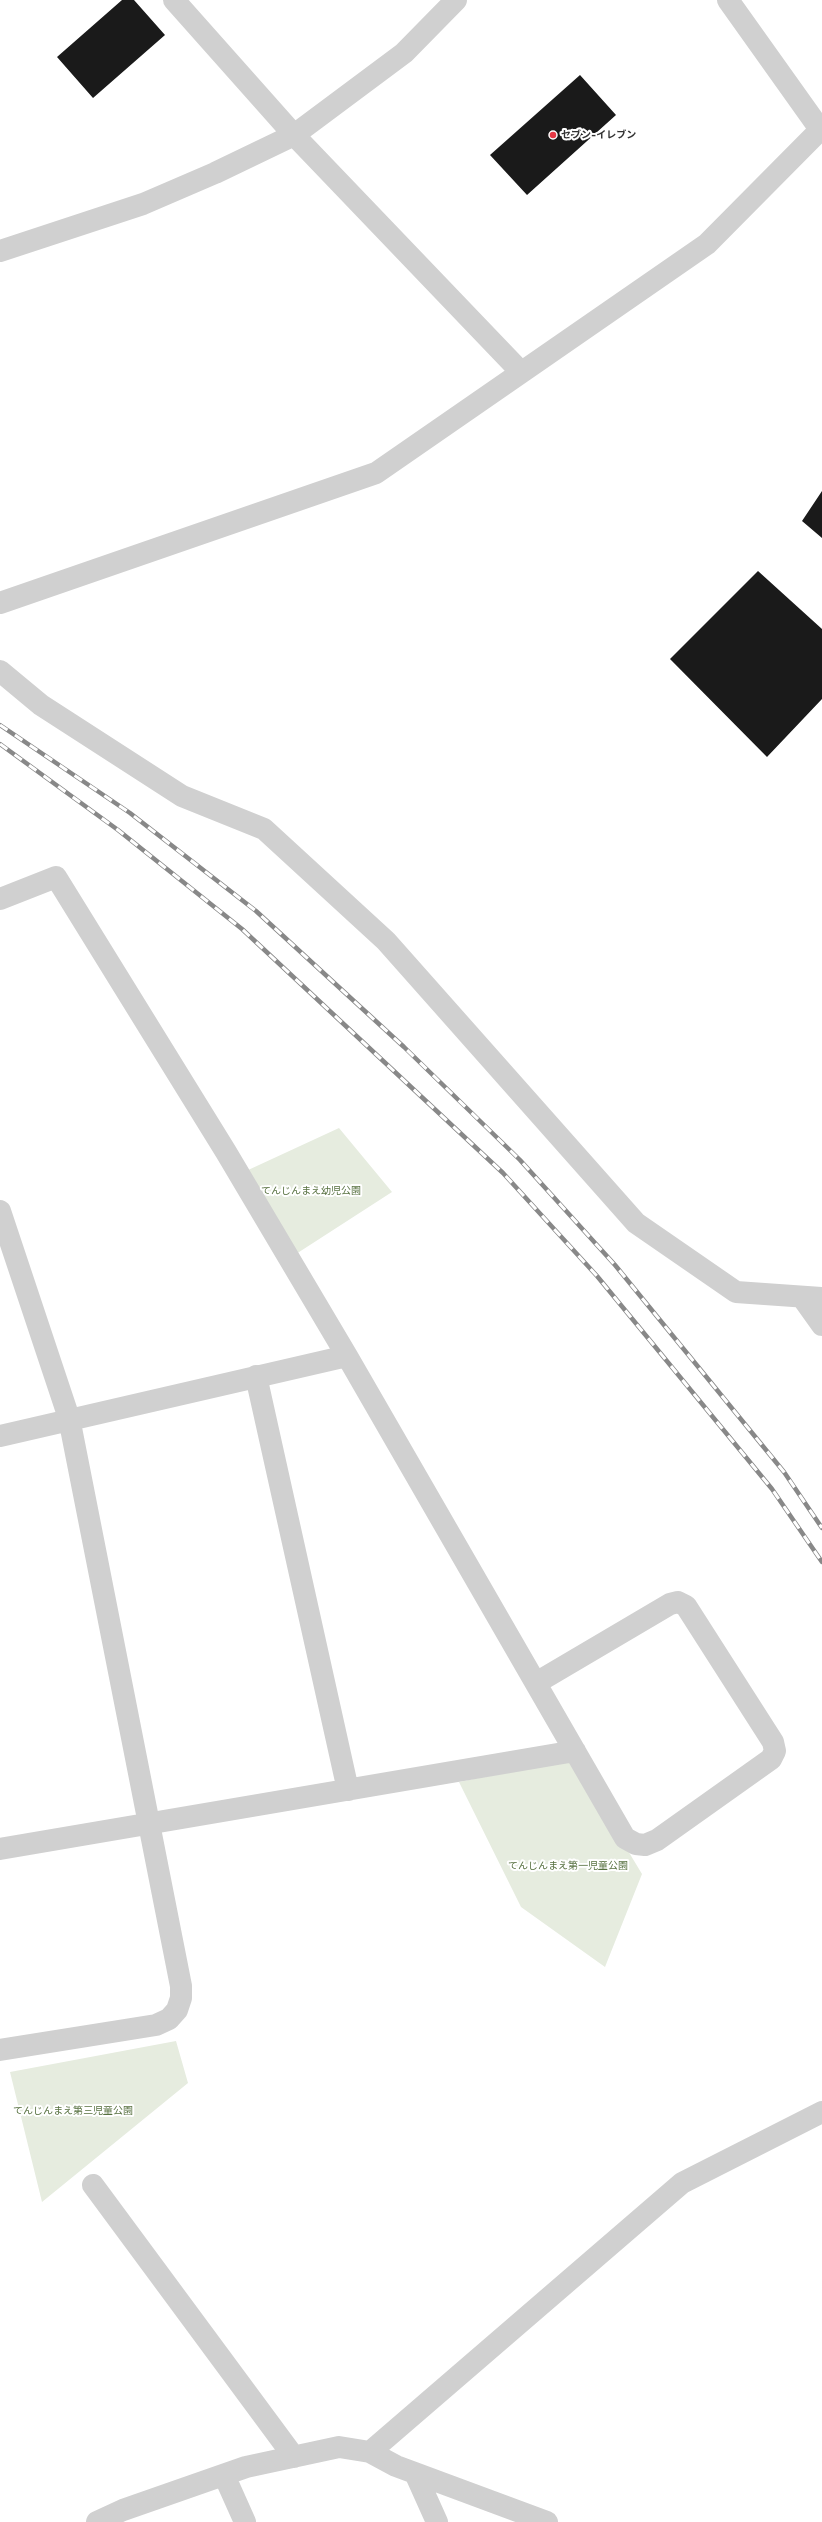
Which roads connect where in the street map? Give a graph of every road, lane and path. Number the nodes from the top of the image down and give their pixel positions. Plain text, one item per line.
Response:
1 (174, 0) edge
2 (456, 0) edge
3 (728, 0) edge
4 (821, 130) edge
5 (294, 134) junction
6 (1, 250) edge
7 (521, 372) junction
8 (0, 603) edge
9 (0, 671) edge
10 (0, 899) edge
11 (0, 1211) edge
12 (812, 1297) edge
13 (822, 1326) edge
14 (347, 1356) junction
15 (256, 1376) junction
16 (69, 1418) junction
17 (0, 1436) edge
18 (536, 1683) junction
19 (575, 1751) junction
20 (348, 1790) junction
21 (149, 1824) junction
22 (0, 1849) edge
23 (0, 2050) edge
24 (822, 2112) edge
25 (93, 2185) dead end
26 (370, 2452) junction
27 (294, 2457) junction
28 (415, 2472) junction
29 (224, 2475) junction
30 (97, 2522) edge
31 (245, 2522) edge
32 (437, 2522) edge
33 (547, 2522) edge

1 - 5 street
2 - 5 street
3 - 4 street
4 - 7 street
5 - 6 street
5 - 7 street
7 - 8 street
9 - 12 street
10 - 14 street
11 - 16 street
12 - 13 street
14 - 15 street
14 - 18 street
15 - 16 street
15 - 20 street
16 - 17 street
16 - 21 street
18 - 19 street
18 - 19 street
19 - 20 street
20 - 21 street
21 - 22 street
21 - 23 street
24 - 26 street
25 - 27 street
26 - 27 street
26 - 28 street
27 - 29 street
28 - 32 street
28 - 33 street
29 - 30 street
29 - 31 street

